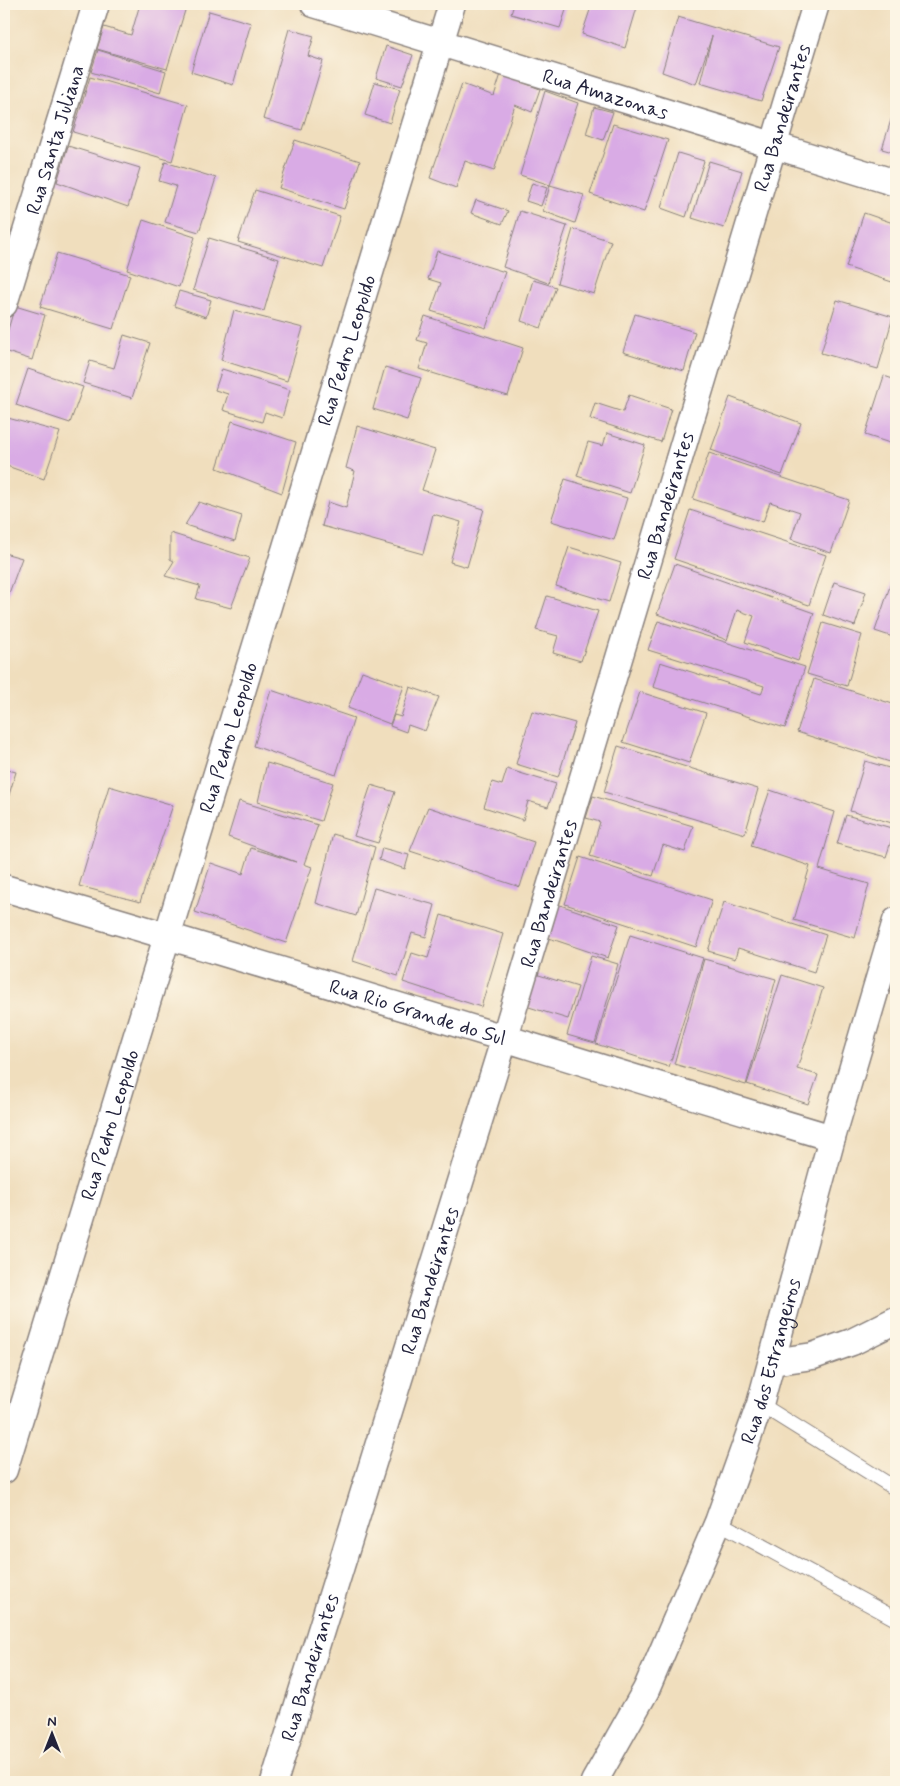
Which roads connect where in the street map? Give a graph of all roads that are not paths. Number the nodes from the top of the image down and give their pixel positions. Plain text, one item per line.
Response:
1 (96, 4) edge
2 (314, 4) edge
3 (452, 4) edge
4 (816, 4) edge
5 (440, 42) junction
6 (774, 145) junction
7 (896, 183) edge
8 (4, 304) edge
9 (4, 888) edge
10 (896, 921) edge
11 (167, 935) junction
12 (504, 1040) junction
13 (832, 1138) junction
14 (896, 1320) edge
15 (772, 1362) junction
16 (760, 1404) junction
17 (4, 1470) edge
18 (896, 1489) edge
19 (718, 1522) junction
20 (896, 1619) edge
21 (274, 1782) edge
22 (594, 1782) edge

1 - 8 street, Rua Santa Juliana
2 - 5 street, Rua Amazonas
3 - 5 street, Rua Pedro Leopoldo
4 - 6 street, Rua Bandeirantes
5 - 6 street, Rua Amazonas
5 - 11 street, Rua Pedro Leopoldo
6 - 7 street, Rua Amazonas
6 - 12 street, Rua Bandeirantes
9 - 11 street, Rua Rio Grande do Sul
10 - 13 street, Rua dos Estrangeiros
11 - 12 street, Rua Rio Grande do Sul
11 - 17 street, Rua Pedro Leopoldo
12 - 13 street, Rua Rio Grande do Sul
12 - 21 street, Rua Bandeirantes
13 - 15 street, Rua dos Estrangeiros
14 - 15 street
15 - 16 street, Rua dos Estrangeiros
16 - 18 lane
16 - 19 street, Rua dos Estrangeiros
19 - 20 lane
19 - 22 street, Rua dos Estrangeiros

